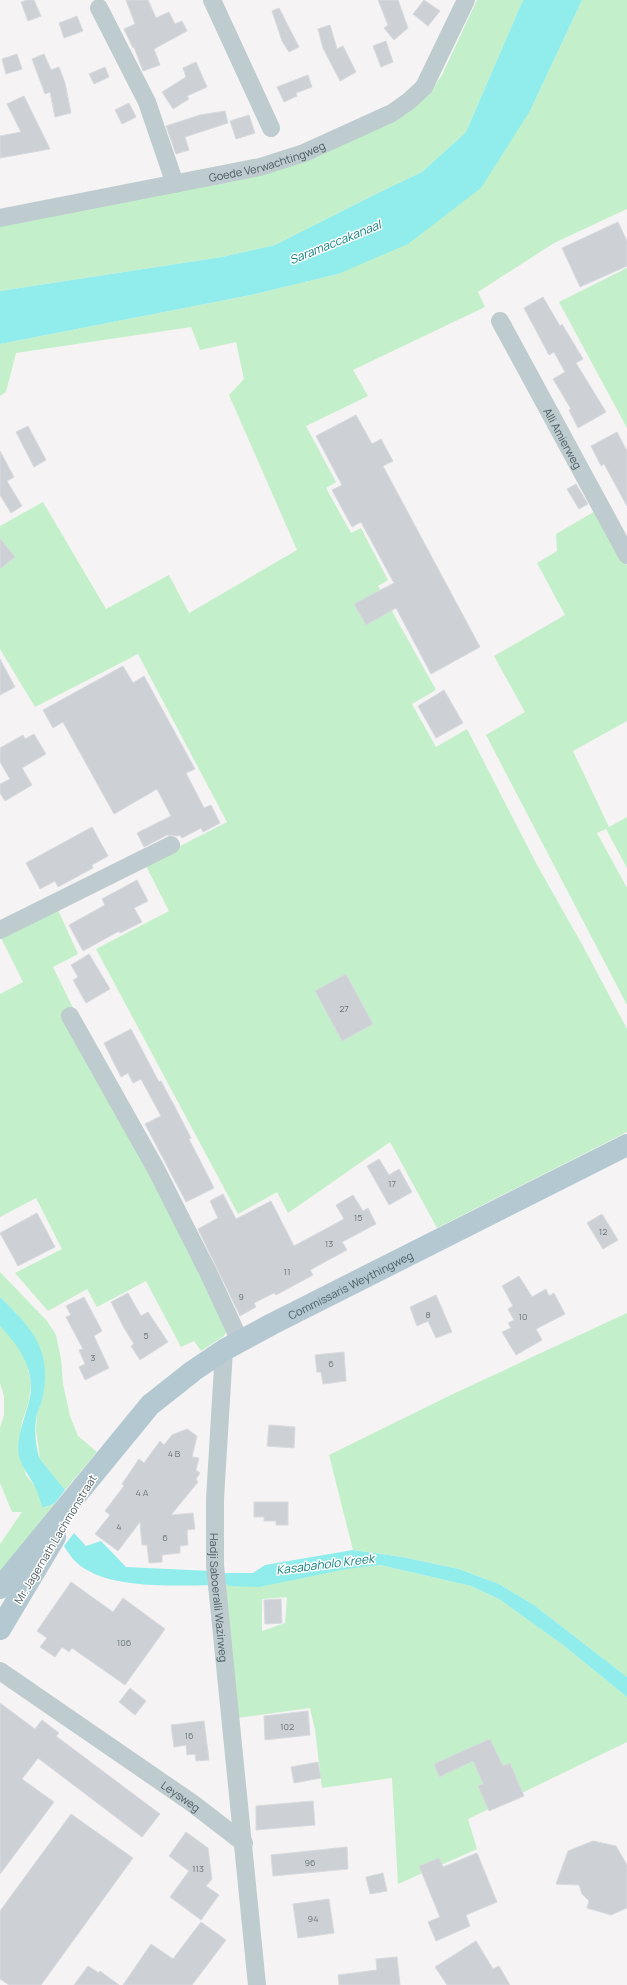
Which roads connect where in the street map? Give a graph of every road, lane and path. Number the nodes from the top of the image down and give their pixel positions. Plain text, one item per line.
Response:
1 (212, 0) edge
2 (466, 0) edge
3 (99, 8) dead end
4 (272, 128) dead end
5 (175, 184) junction
6 (0, 218) edge
7 (500, 321) dead end
8 (627, 555) edge
9 (171, 845) dead end
10 (0, 930) edge
11 (70, 1016) dead end
12 (627, 1145) edge
13 (232, 1346) junction
14 (101, 1463) junction
15 (0, 1588) edge
16 (0, 1629) edge
17 (0, 1671) edge
18 (244, 1843) junction
19 (257, 1985) edge

1 - 4 street
2 - 5 street, Goede Verwachtingweg
3 - 5 street
5 - 6 street, Goede Verwachtingweg
7 - 8 street, Alli Amierweg
9 - 10 street
11 - 13 street
12 - 13 main road, Commissaris Weythingweg
13 - 14 main road, Commissaris Weythingweg
13 - 18 street, Hadji Saboeralli Wazirweg
14 - 15 main road, Mr. Jagernath Lachmonstraat
14 - 16 main road, Mr. Jagernath Lachmonstraat
17 - 18 street, Leysweg
18 - 19 street

